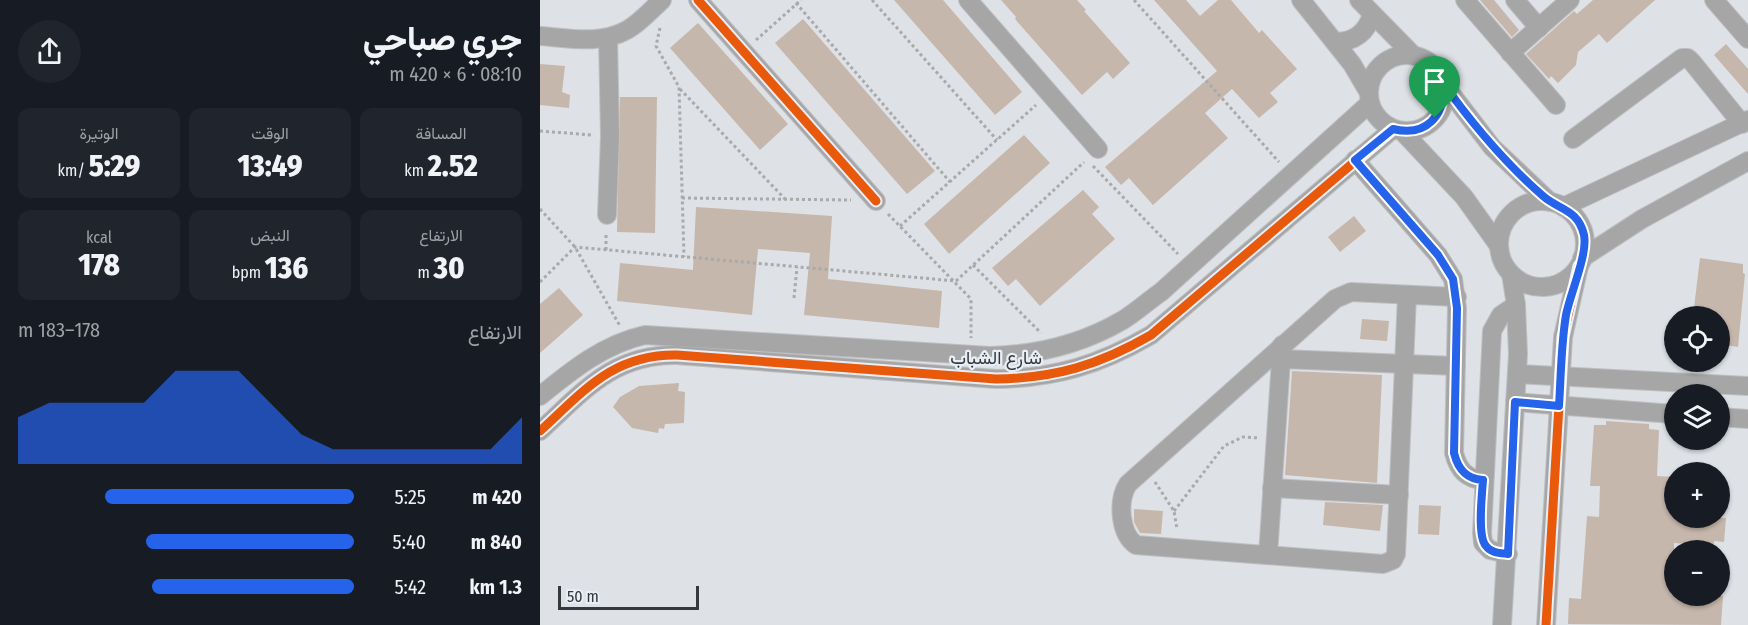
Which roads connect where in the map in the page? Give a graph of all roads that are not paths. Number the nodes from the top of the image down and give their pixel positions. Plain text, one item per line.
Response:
1 (662, 0) edge
2 (698, 0) edge
3 (968, 0) edge
4 (1300, 0) edge
5 (1359, 0) edge
6 (1465, 0) edge
7 (1515, 0) edge
8 (1570, 0) edge
9 (1714, 0) edge
10 (1372, 14) junction
11 (1539, 28) junction
12 (540, 36) edge
13 (608, 38) junction
14 (1748, 39) edge
15 (1336, 42) junction
16 (1510, 53) junction
17 (1414, 56) junction
18 (1443, 83) junction
19 (1370, 98) junction
20 (1556, 105) dead end
21 (1745, 122) edge
22 (1397, 130) junction
23 (1573, 139) dead end
24 (1098, 149) dead end
25 (1355, 160) junction
26 (1748, 161) edge
27 (876, 201) road end
28 (1556, 204) junction
29 (607, 215) dead end
30 (1499, 246) junction
31 (1580, 262) junction
32 (1511, 274) junction
33 (1407, 295) junction
34 (1457, 297) junction
35 (1516, 305) junction
36 (1281, 352) junction
37 (1404, 365) junction
38 (1456, 366) junction
39 (1517, 374) junction
40 (1560, 378) junction
41 (1748, 386) edge
42 (540, 396) edge
43 (1515, 402) junction
44 (1559, 406) junction
45 (1664, 413) edge
46 (1730, 418) edge
47 (1748, 419) edge
48 (540, 431) edge
49 (1483, 480) junction
50 (1272, 488) junction
51 (1399, 495) junction
52 (1508, 554) junction
53 (1268, 555) junction
54 (1503, 625) edge
55 (1546, 625) edge

1 - 13 street
2 - 27 street
3 - 24 street
4 - 15 street
5 - 10 street
6 - 16 street
7 - 11 street
8 - 11 street
9 - 14 street
10 - 15 street
10 - 17 street
11 - 16 street
12 - 13 street
13 - 29 street
15 - 19 street
16 - 20 street
17 - 18 street
17 - 19 street
18 - 22 street
18 - 28 street
19 - 22 street
19 - 42 street, شارع الشباب
21 - 23 street
21 - 28 street
22 - 25 street, شارع الشباب
22 - 30 street
25 - 34 street
25 - 48 street, شارع الشباب
26 - 31 street
28 - 30 street
28 - 31 street
30 - 32 street
31 - 32 street
31 - 40 street
32 - 35 street
33 - 34 street
33 - 36 street
33 - 37 street
34 - 38 street
35 - 39 street
35 - 49 street
36 - 37 street
36 - 50 street
36 - 53 street
37 - 38 street
37 - 51 street
38 - 49 street
39 - 40 street
39 - 43 street
40 - 41 street
40 - 44 street
43 - 44 street
43 - 52 street
44 - 45 street
44 - 55 street
46 - 47 street
49 - 52 street
50 - 51 street
50 - 53 street
51 - 53 street
52 - 54 street

